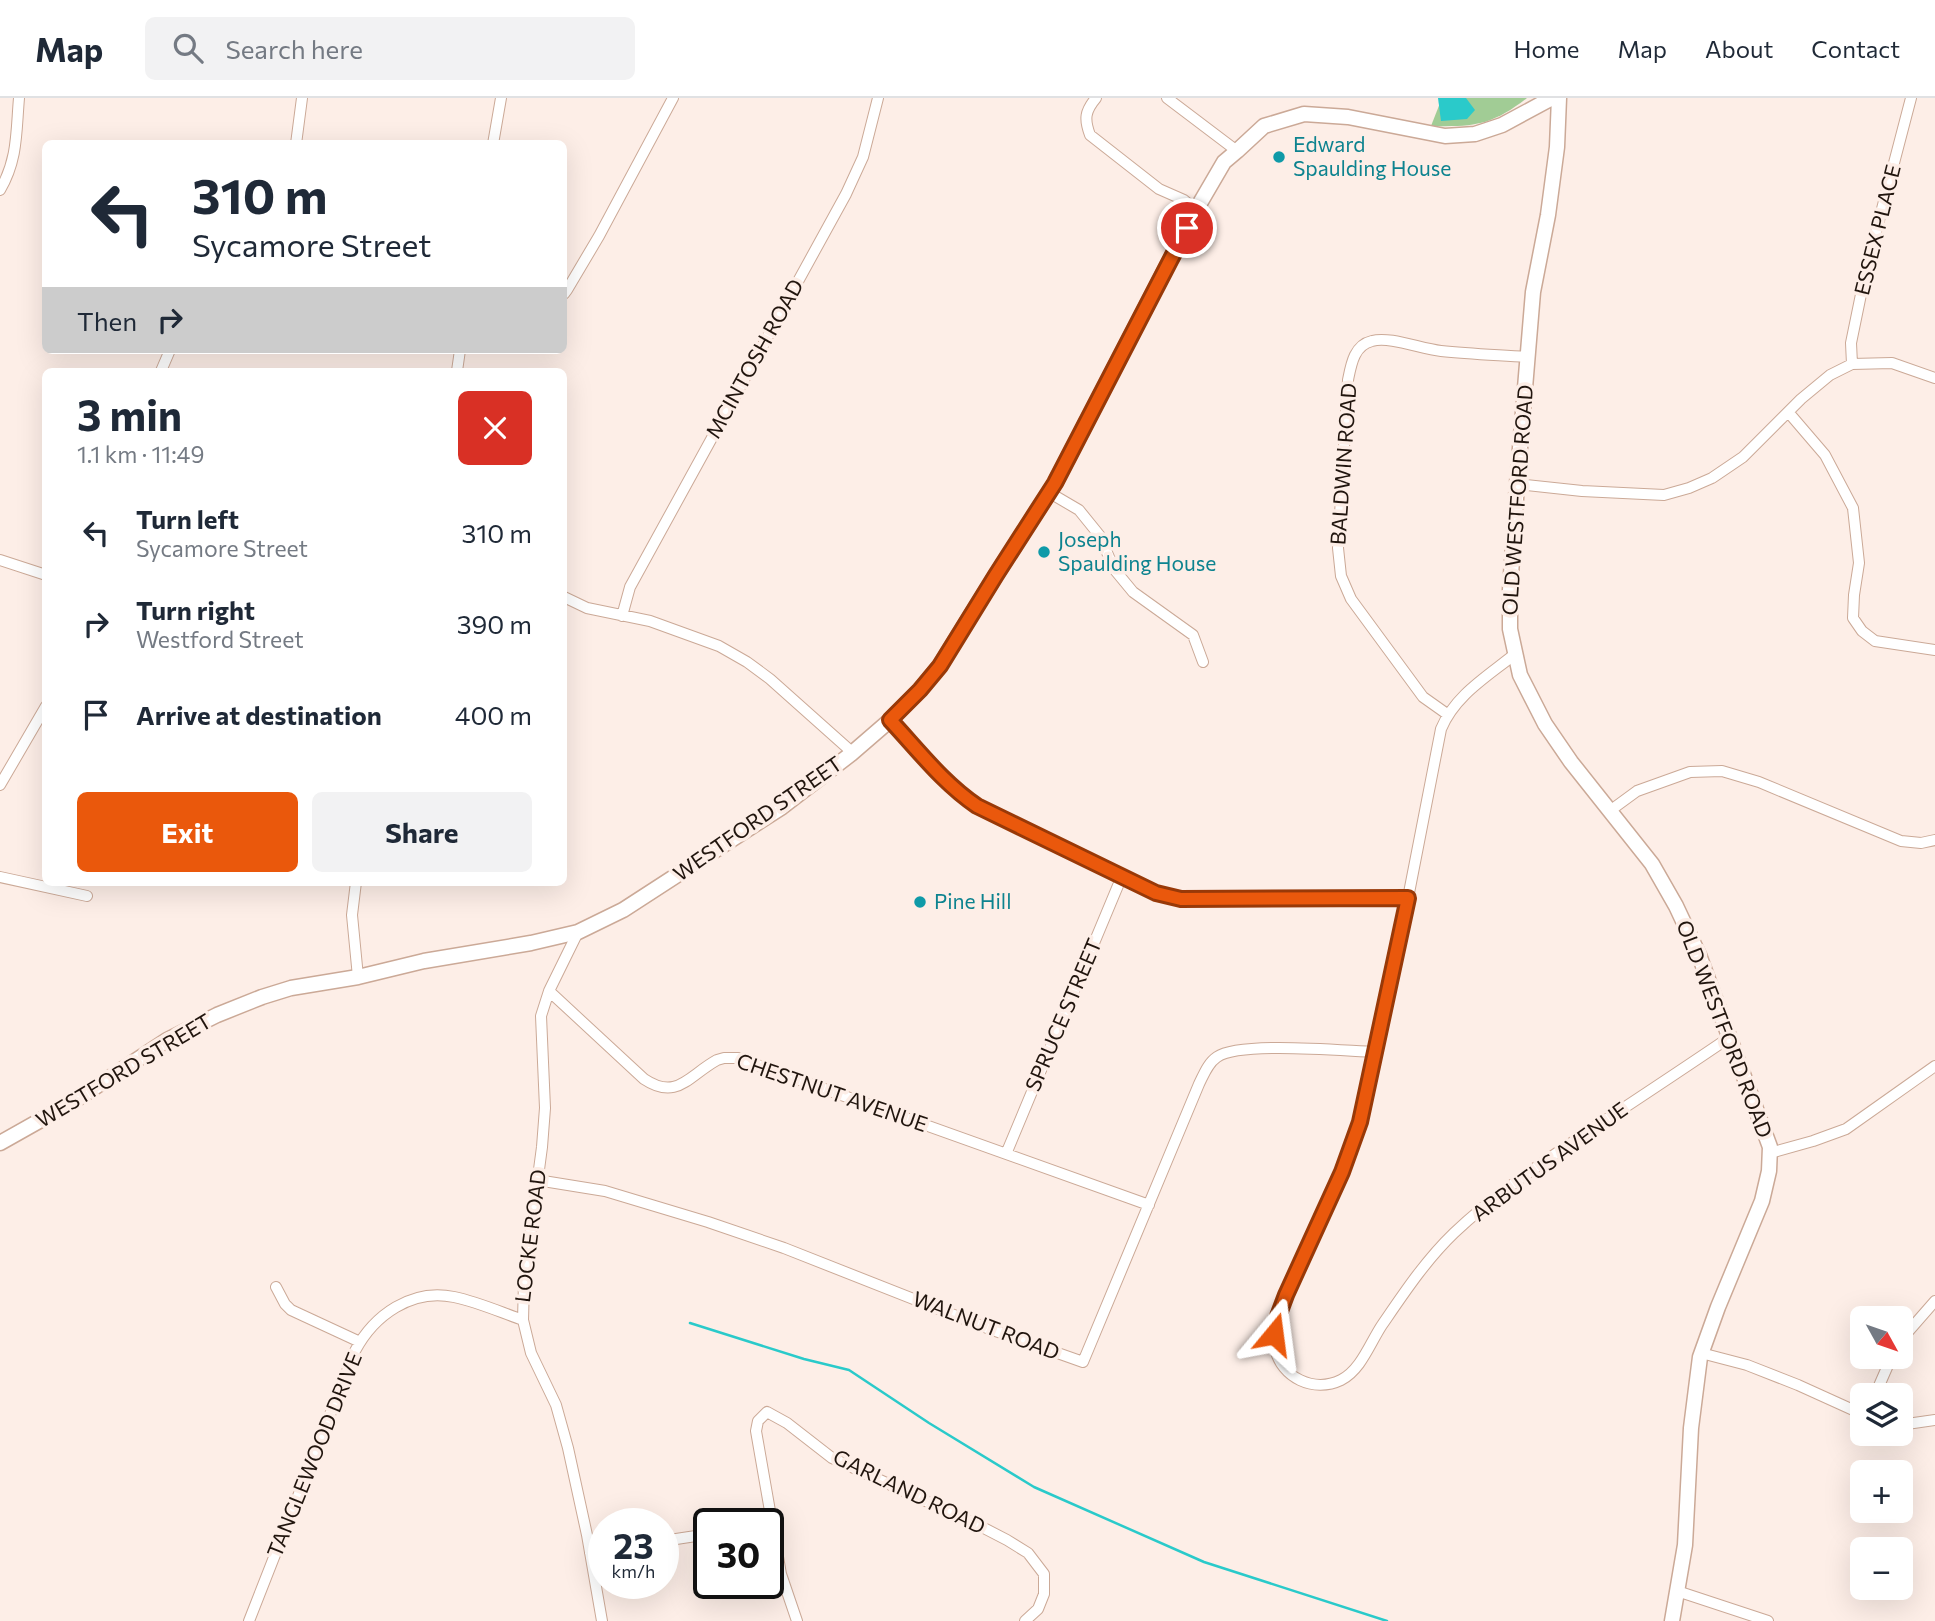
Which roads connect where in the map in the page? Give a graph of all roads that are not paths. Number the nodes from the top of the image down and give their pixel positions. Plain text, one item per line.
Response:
1 (19, 98) edge
2 (302, 98) edge
3 (501, 98) edge
4 (673, 98) edge
5 (878, 98) edge
6 (1096, 98) edge
7 (1167, 98) edge
8 (1552, 98) edge
9 (1559, 98) edge
10 (1911, 98) edge
11 (297, 140) edge
12 (494, 140) edge
13 (1237, 151) junction
14 (0, 190) edge
15 (1196, 210) junction
16 (567, 291) edge
17 (1527, 357) junction
18 (1852, 364) junction
19 (1935, 378) edge
20 (1788, 413) junction
21 (1517, 485) junction
22 (1050, 492) junction
23 (0, 560) edge
24 (42, 574) edge
25 (567, 598) edge
26 (622, 616) junction
27 (1935, 650) edge
28 (1515, 654) junction
29 (1203, 662) dead end
30 (42, 713) edge
31 (1447, 714) junction
32 (890, 720) junction
33 (853, 753) junction
34 (0, 785) edge
35 (1611, 810) junction
36 (1935, 840) edge
37 (1122, 876) junction
38 (0, 877) edge
39 (356, 886) edge
40 (87, 896) dead end
41 (1408, 898) junction
42 (578, 932) junction
43 (358, 977) junction
44 (549, 991) junction
45 (1730, 1037) junction
46 (1375, 1052) junction
47 (1935, 1066) edge
48 (0, 1143) edge
49 (1770, 1153) junction
50 (1006, 1154) junction
51 (537, 1180) junction
52 (1149, 1205) junction
53 (276, 1287) dead end
54 (1935, 1301) edge
55 (523, 1320) junction
56 (1913, 1326) edge
57 (360, 1342) junction
58 (1701, 1353) junction
59 (1850, 1409) edge
60 (1935, 1420) edge
61 (1913, 1423) edge
62 (767, 1508) edge
63 (588, 1543) edge
64 (784, 1583) edge
65 (1677, 1591) junction
66 (598, 1599) edge
67 (249, 1621) edge
68 (602, 1621) edge
69 (797, 1621) edge
70 (1025, 1621) edge
71 (1672, 1621) edge
72 (1768, 1621) edge

1 - 14 street
2 - 11 street
3 - 12 street
4 - 16 street
5 - 26 street, MCINTOSH ROAD
6 - 15 street
7 - 13 street
8 - 13 main road, WESTFORD STREET
9 - 17 main road, OLD WESTFORD ROAD
10 - 18 street, ESSEX PLACE
13 - 15 main road, WESTFORD STREET
15 - 22 main road, WESTFORD STREET
17 - 21 main road, OLD WESTFORD ROAD
17 - 31 street, BALDWIN ROAD
18 - 19 street
18 - 20 street
20 - 21 street
20 - 27 street
21 - 28 main road, OLD WESTFORD ROAD
22 - 29 street
22 - 32 main road, WESTFORD STREET
23 - 24 street
25 - 26 street
26 - 33 street
28 - 31 street, ARBUTUS AVENUE
28 - 35 main road, OLD WESTFORD ROAD
30 - 34 street
31 - 41 street, ARBUTUS AVENUE
32 - 33 main road, WESTFORD STREET
32 - 37 street
33 - 42 main road, WESTFORD STREET
35 - 36 street
35 - 45 main road, OLD WESTFORD ROAD
37 - 41 street
37 - 50 street, SPRUCE STREET
38 - 40 street
39 - 43 street
41 - 46 street, ARBUTUS AVENUE
42 - 43 main road, WESTFORD STREET
42 - 44 street, LOCKE ROAD
43 - 48 main road, WESTFORD STREET
44 - 50 street, CHESTNUT AVENUE
44 - 51 street, LOCKE ROAD
45 - 46 street, ARBUTUS AVENUE
45 - 49 main road, OLD WESTFORD ROAD
46 - 52 street, WALNUT ROAD
47 - 49 street
49 - 58 main road, OLD WESTFORD ROAD
50 - 52 street, CHESTNUT AVENUE
51 - 52 street, WALNUT ROAD
51 - 55 street, LOCKE ROAD
53 - 57 street
54 - 56 street
55 - 57 street, TANGLEWOOD DRIVE
55 - 63 street, LOCKE ROAD
57 - 67 street, TANGLEWOOD DRIVE
58 - 59 street
58 - 65 main road, OLD WESTFORD ROAD
60 - 61 street
62 - 70 street, GARLAND ROAD
64 - 69 street, GARLAND ROAD
65 - 71 main road, OLD WESTFORD ROAD
65 - 72 street
66 - 68 street, LOCKE ROAD

